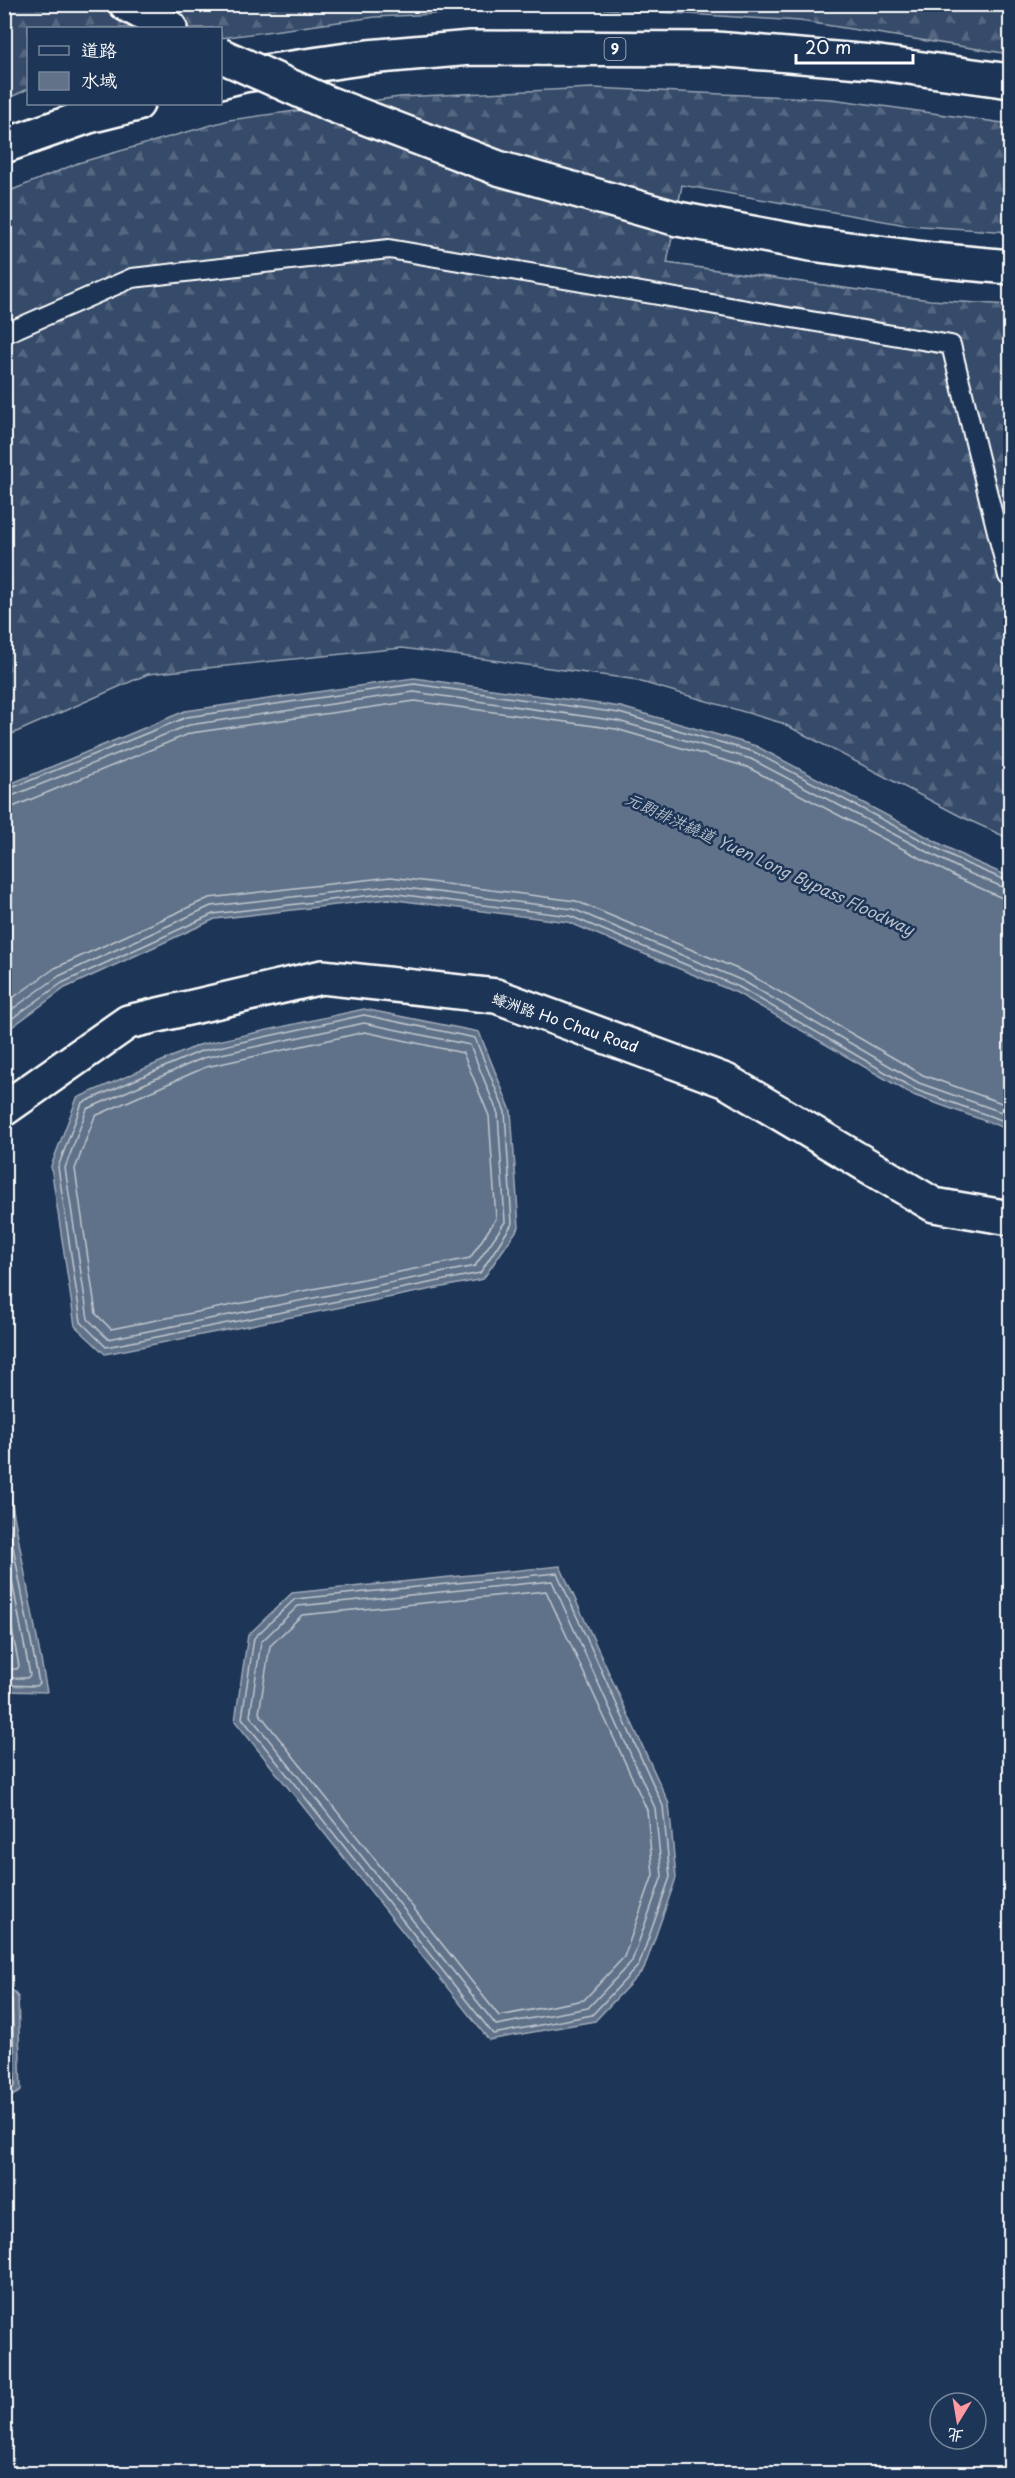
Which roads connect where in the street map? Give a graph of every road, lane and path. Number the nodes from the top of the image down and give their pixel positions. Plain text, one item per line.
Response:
1 (126, 4) edge
2 (168, 27) edge
3 (222, 55) edge
4 (222, 80) edge
5 (1011, 81) edge
6 (133, 105) edge
7 (4, 146) edge
8 (1011, 267) edge
9 (4, 334) edge
10 (1010, 580) edge
11 (4, 1109) edge
12 (1011, 1218) edge

1 - 2 main road
3 - 8 main road, bridge
4 - 5 main road, 9
6 - 7 main road
9 - 10 lane
11 - 12 main road, 蠔洲路 Ho Chau Road

